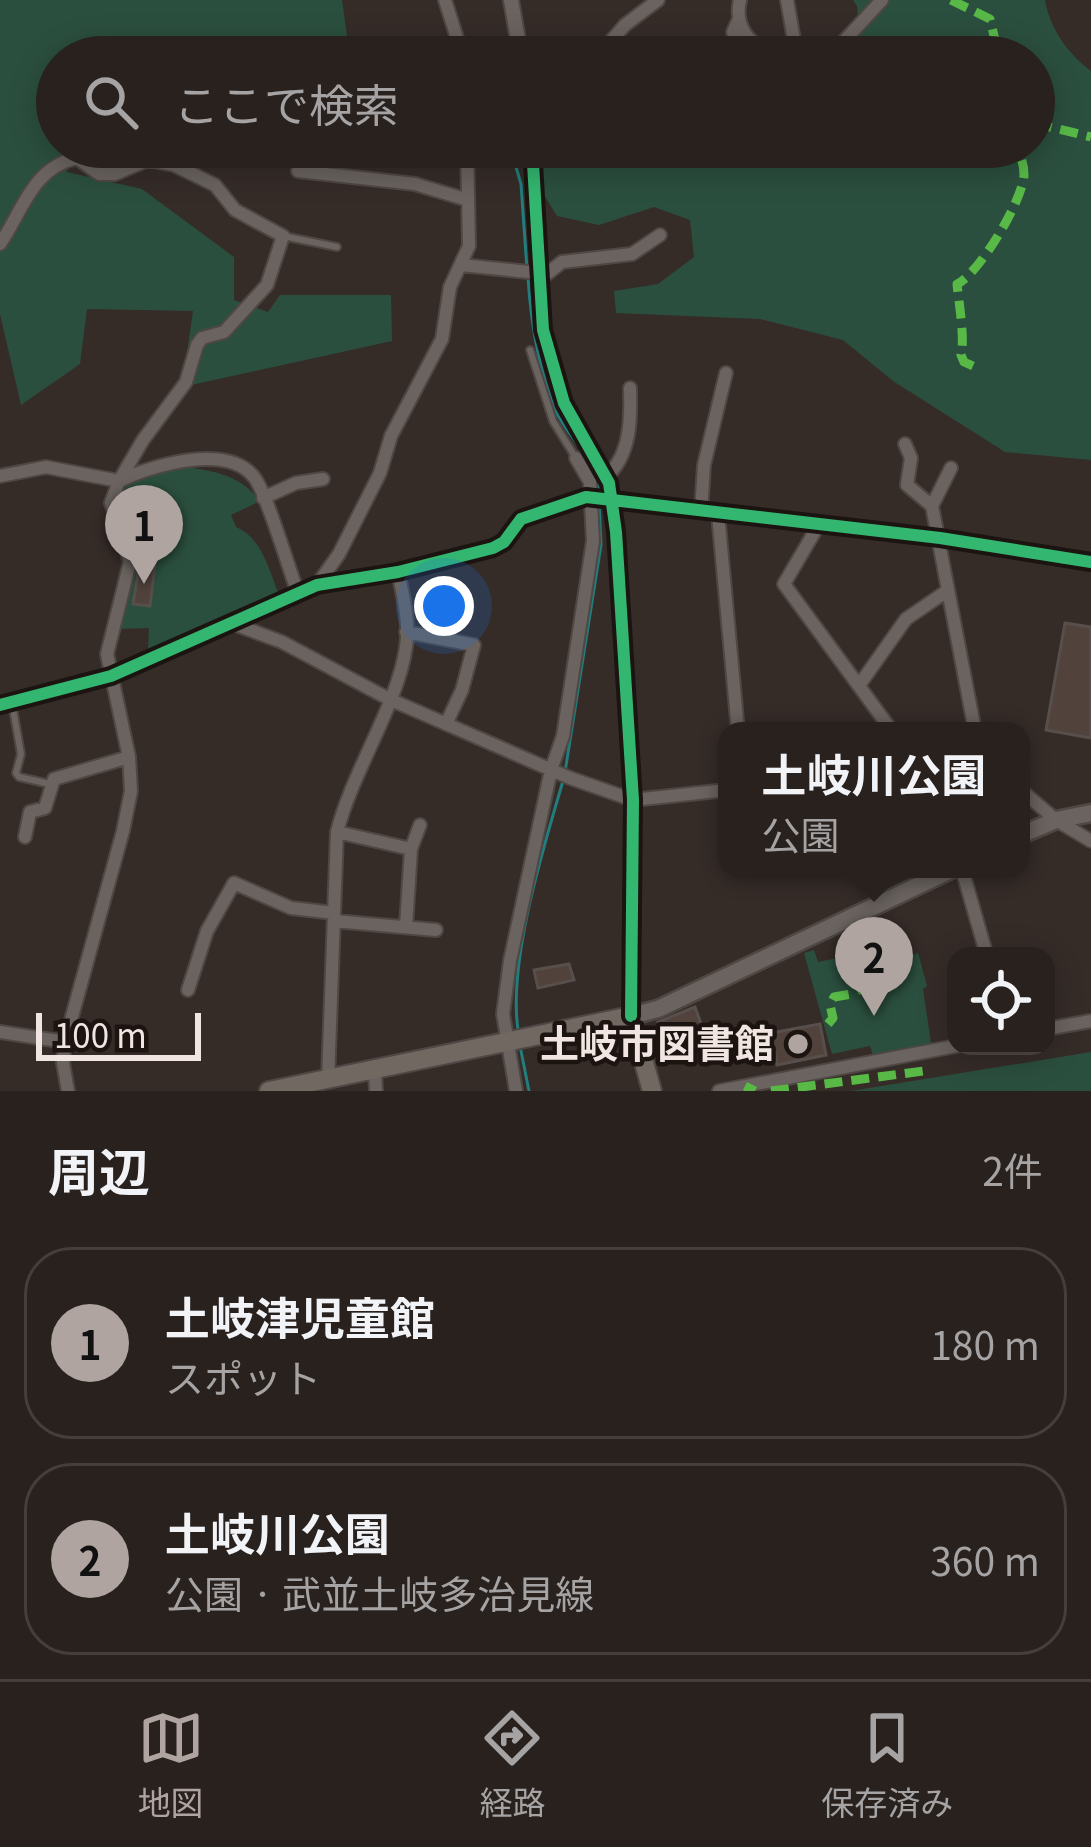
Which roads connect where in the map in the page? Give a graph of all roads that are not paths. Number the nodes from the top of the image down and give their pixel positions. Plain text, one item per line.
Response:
1 (446, 0) edge
2 (511, 0) edge
3 (658, 0) edge
4 (740, 0) edge
5 (787, 0) edge
6 (882, 0) edge
7 (738, 21) junction
8 (457, 36) edge
9 (517, 36) edge
10 (615, 36) edge
11 (734, 36) edge
12 (749, 36) edge
13 (793, 36) edge
14 (849, 36) edge
15 (51, 168) edge
16 (91, 168) edge
17 (129, 168) edge
18 (180, 168) edge
19 (467, 168) edge
20 (532, 168) edge
21 (298, 172) dead end
22 (468, 200) junction
23 (660, 235) dead end
24 (283, 236) junction
25 (0, 244) edge
26 (337, 248) dead end
27 (461, 265) junction
28 (532, 274) junction
29 (530, 350) dead end
30 (726, 374) dead end
31 (630, 388) dead end
32 (571, 417) junction
33 (553, 421) junction
34 (905, 444) dead end
35 (576, 458) joint
36 (951, 468) dead end
37 (0, 476) edge
38 (606, 477) junction
39 (322, 479) dead end
40 (119, 481) junction
41 (263, 498) junction
42 (600, 498) junction
43 (932, 506) junction
44 (701, 512) junction
45 (718, 514) junction
46 (818, 526) junction
47 (940, 538) junction
48 (1091, 562) edge
49 (398, 572) junction
50 (317, 585) junction
51 (946, 591) junction
52 (298, 593) junction
53 (234, 624) junction
54 (406, 632) junction
55 (111, 676) junction
56 (860, 685) junction
57 (389, 699) junction
58 (6, 704) edge
59 (737, 722) edge
60 (886, 722) edge
61 (973, 722) edge
62 (446, 724) junction
63 (128, 757) junction
64 (559, 774) junction
65 (50, 784) junction
66 (718, 791) edge
67 (1030, 798) edge
68 (633, 800) junction
69 (1091, 813) edge
70 (1056, 820) junction
71 (420, 826) dead end
72 (1030, 831) edge
73 (338, 832) junction
74 (25, 837) dead end
75 (1091, 841) edge
76 (411, 849) junction
77 (939, 878) edge
78 (961, 878) edge
79 (334, 917) junction
80 (406, 927) junction
81 (436, 930) dead end
82 (984, 947) edge
83 (188, 990) dead end
84 (631, 1016) junction
85 (1091, 1021) edge
86 (1055, 1027) edge
87 (0, 1032) edge
88 (64, 1042) junction
89 (515, 1043) junction
90 (947, 1048) edge
91 (328, 1080) junction
92 (375, 1081) edge
93 (68, 1091) edge
94 (269, 1091) edge
95 (516, 1091) edge
96 (652, 1091) edge
97 (719, 1091) edge

1 - 8 street
2 - 9 street
3 - 10 street
4 - 7 street
5 - 13 street
6 - 14 street
7 - 11 street
7 - 12 street
15 - 25 street
16 - 17 street
18 - 24 street
19 - 22 street
20 - 28 street
21 - 22 street
22 - 27 street
23 - 28 street
24 - 26 lane
24 - 40 street
27 - 28 street
27 - 50 street
28 - 32 street
29 - 33 lane
30 - 44 street
31 - 38 street
32 - 33 lane
32 - 38 street
33 - 35 lane
34 - 43 street
35 - 42 street
36 - 43 street
37 - 40 street
38 - 42 street
39 - 41 street
40 - 41 street
40 - 55 street
41 - 52 street
42 - 44 street
42 - 49 street
42 - 64 street
42 - 68 street
43 - 47 street
44 - 45 street
45 - 46 street
45 - 59 street
46 - 47 street
46 - 56 street
47 - 48 street
47 - 51 street
49 - 50 street
49 - 54 street
50 - 52 street
51 - 56 street
51 - 61 street
52 - 53 street
53 - 55 street
53 - 57 street
54 - 57 street
54 - 62 street
55 - 58 street
55 - 63 street
56 - 60 street
57 - 62 street
57 - 73 street
58 - 65 lane
62 - 64 street
63 - 65 street
63 - 88 street
64 - 68 street
64 - 89 street
65 - 74 street
66 - 68 street
67 - 70 street
68 - 84 street
69 - 70 main road
70 - 72 main road
70 - 75 street
71 - 76 street
73 - 76 street
73 - 79 street
76 - 80 street
77 - 84 main road
78 - 82 street
79 - 80 street
79 - 83 street
79 - 91 street
80 - 81 street
84 - 89 main road
84 - 96 main road
85 - 86 street
87 - 88 street
88 - 93 street
89 - 92 main road
89 - 95 street
90 - 97 street
91 - 92 main road
91 - 94 main road

